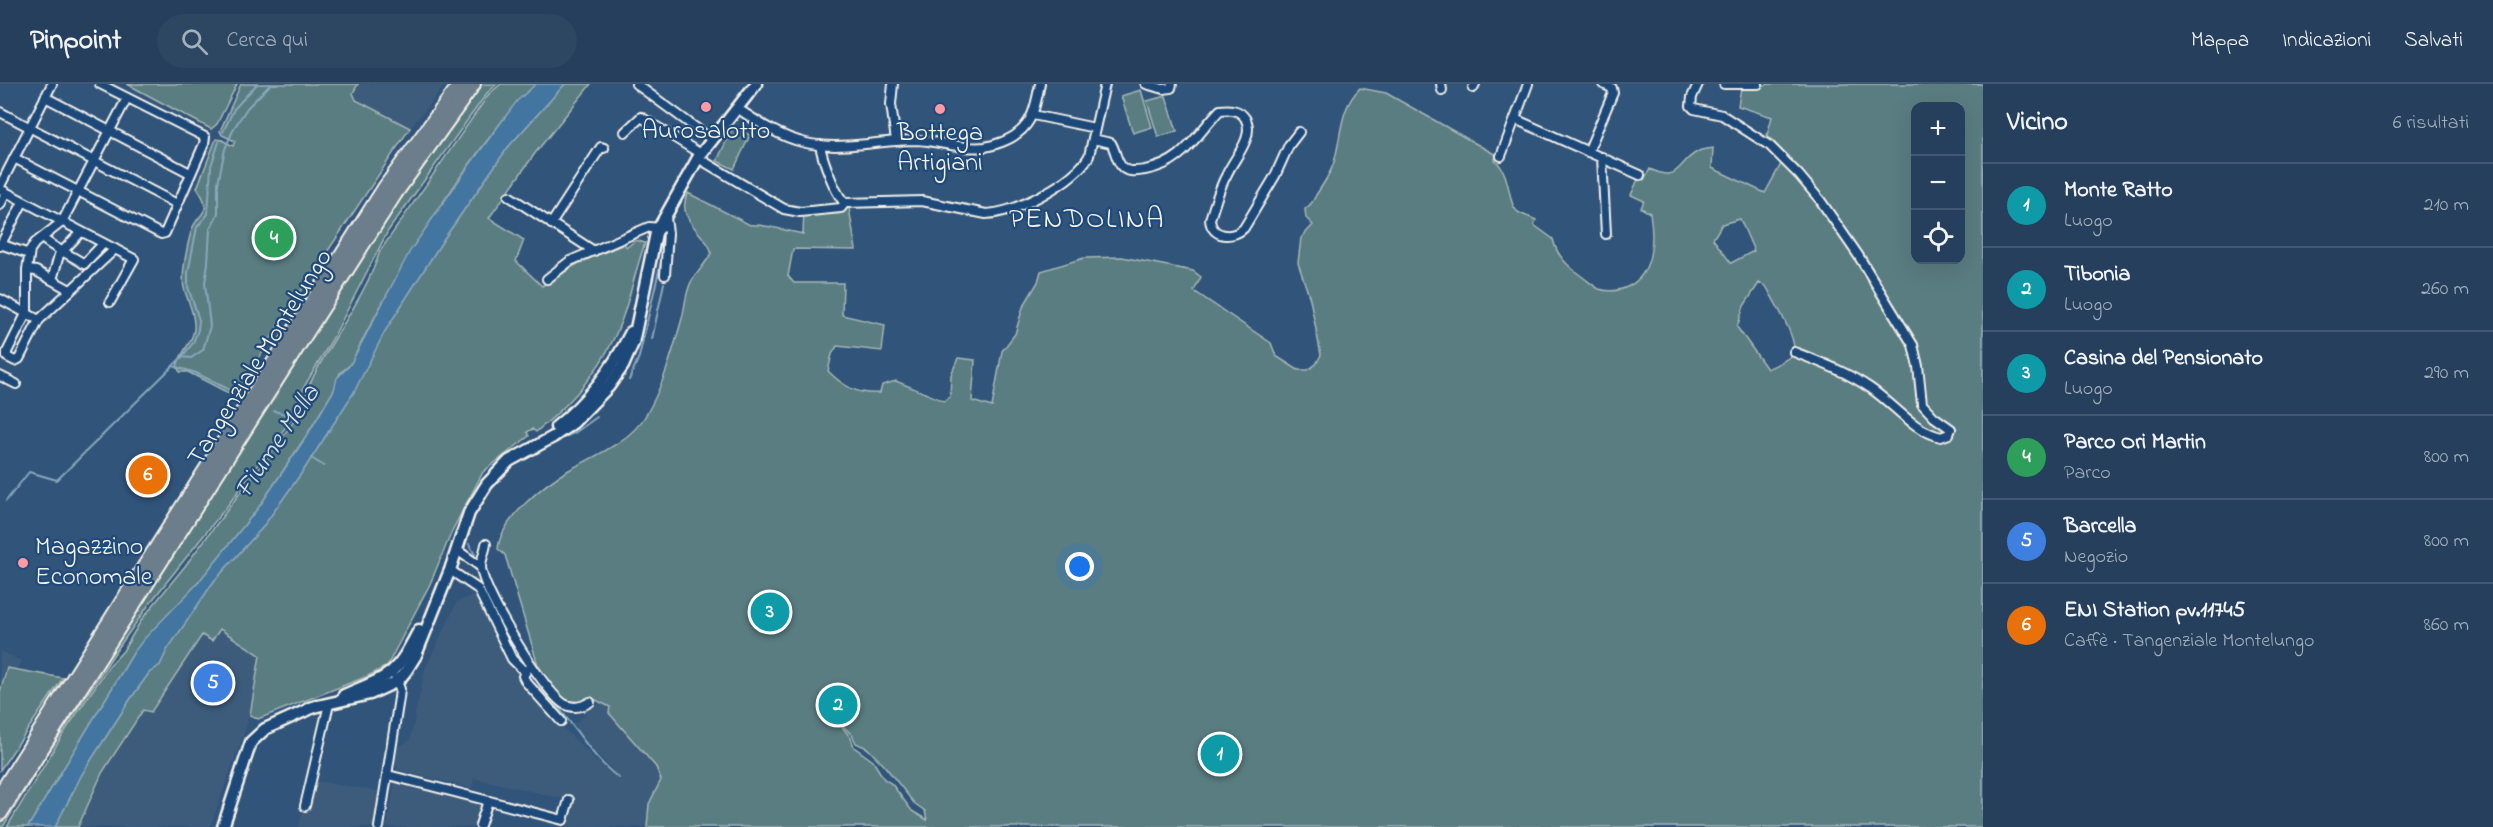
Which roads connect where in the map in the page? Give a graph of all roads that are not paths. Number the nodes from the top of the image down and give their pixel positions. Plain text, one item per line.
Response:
1 (52, 84) edge
2 (100, 84) edge
3 (461, 84) edge
4 (473, 84) edge
5 (636, 84) edge
6 (756, 84) edge
7 (893, 84) edge
8 (1040, 84) edge
9 (1105, 84) edge
10 (1146, 84) edge
11 (1172, 84) edge
12 (1528, 84) edge
13 (1603, 84) edge
14 (1698, 84) edge
15 (1724, 84) edge
16 (1758, 84) edge
17 (45, 97) junction
18 (127, 98) junction
19 (737, 108) junction
20 (0, 112) edge
21 (1033, 115) junction
22 (1515, 119) junction
23 (30, 127) junction
24 (1095, 128) junction
25 (110, 130) junction
26 (625, 132) dead end
27 (1299, 132) dead end
28 (711, 139) junction
29 (1093, 139) junction
30 (896, 141) junction
31 (820, 145) junction
32 (603, 148) dead end
33 (1588, 152) junction
34 (700, 156) junction
35 (1501, 156) dead end
36 (1602, 157) junction
37 (14, 158) junction
38 (94, 160) junction
39 (190, 173) junction
40 (1640, 175) dead end
41 (2, 189) edge
42 (78, 191) junction
43 (509, 195) dead end
44 (23, 202) junction
45 (845, 203) junction
46 (177, 204) junction
47 (0, 205) edge
48 (62, 222) junction
49 (664, 223) junction
50 (551, 224) junction
51 (81, 232) junction
52 (1606, 234) dead end
53 (42, 238) junction
54 (103, 244) junction
55 (0, 245) edge
56 (115, 249) junction
57 (62, 251) junction
58 (594, 251) junction
59 (29, 254) junction
60 (27, 270) junction
61 (664, 274) dead end
62 (547, 279) dead end
63 (52, 280) junction
64 (70, 290) junction
65 (0, 299) edge
66 (110, 302) dead end
67 (27, 312) junction
68 (39, 320) junction
69 (1794, 352) dead end
70 (0, 376) edge
71 (16, 384) dead end
72 (486, 544) dead end
73 (457, 550) junction
74 (478, 564) junction
75 (450, 570) junction
76 (528, 669) junction
77 (395, 677) junction
78 (590, 702) dead end
79 (329, 704) junction
80 (309, 708) junction
81 (561, 722) dead end
82 (388, 775) junction
83 (0, 795) edge
84 (569, 800) dead end
85 (488, 801) junction
86 (305, 806) dead end
87 (0, 813) edge
88 (480, 825) dead end
89 (223, 827) edge
90 (379, 827) edge

1 - 17 street
2 - 18 street
3 - 83 highway, Tangenziale Montelungo
4 - 87 highway, Tangenziale Montelungo
5 - 28 street
6 - 19 street
7 - 30 street
8 - 21 street
9 - 24 street
10 - 11 street
12 - 22 street
13 - 33 street
14 - 69 street
15 - 16 street
17 - 23 street
17 - 25 street
18 - 25 street
18 - 39 street
19 - 28 street
19 - 31 street
20 - 23 street
21 - 24 street
21 - 30 street
22 - 33 street
22 - 35 street
23 - 37 street
23 - 38 street
24 - 29 street
25 - 38 street
25 - 39 street
26 - 34 street
27 - 29 street
28 - 34 street
29 - 45 street
30 - 31 street
31 - 45 street
32 - 50 street
33 - 36 street
34 - 45 street
34 - 49 street
36 - 40 street
36 - 52 street
37 - 41 street
37 - 42 street
38 - 42 street
38 - 46 street
39 - 46 street
41 - 44 street
41 - 47 street
42 - 46 street
42 - 48 street
43 - 50 street
44 - 48 street
44 - 55 street
48 - 51 street
48 - 53 street
49 - 58 street
49 - 61 street
49 - 73 street
50 - 58 street
51 - 54 street
51 - 57 street
53 - 57 street
53 - 59 street
54 - 56 street
54 - 57 street
55 - 59 street
56 - 64 street
56 - 66 street
57 - 63 street
58 - 62 street
59 - 60 street
60 - 63 street
60 - 67 street
63 - 64 street
64 - 68 street
65 - 67 street
67 - 68 street
67 - 68 street
70 - 71 street
72 - 74 street
73 - 74 street
73 - 75 street
74 - 76 street
75 - 76 street
75 - 77 street
76 - 78 street
76 - 81 street
77 - 79 street
77 - 80 street
77 - 82 street
79 - 80 street
79 - 86 street
80 - 89 street
82 - 85 street
82 - 90 street
84 - 85 street
85 - 88 street

